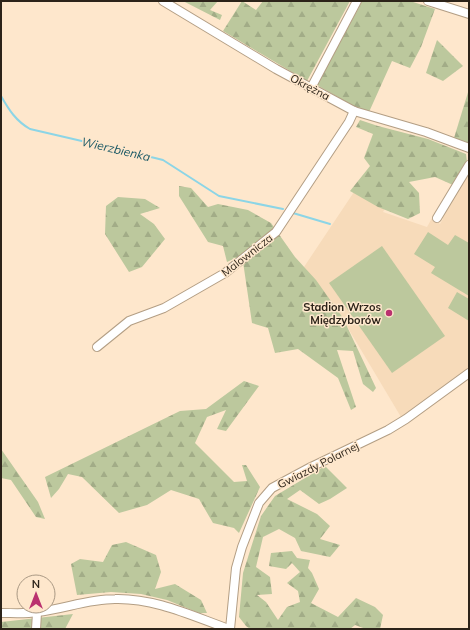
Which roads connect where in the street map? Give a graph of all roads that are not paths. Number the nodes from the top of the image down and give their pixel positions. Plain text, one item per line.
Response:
1 (163, 1) edge
2 (357, 1) edge
3 (428, 1) edge
4 (469, 14) edge
5 (311, 88) junction
6 (354, 111) junction
7 (469, 148) edge
8 (469, 165) edge
9 (437, 218) dead end
10 (98, 346) dead end
11 (469, 373) edge
12 (56, 609) edge
13 (1, 613) edge
14 (16, 613) edge
15 (37, 614) edge
16 (36, 629) edge
17 (229, 629) edge

1 - 5 street, Okrężna
2 - 5 street
3 - 4 street
5 - 6 street, Okrężna
6 - 7 street, Okrężna
6 - 10 street, Malownicza
8 - 9 street
11 - 17 street, Gwiazdy Polarnej
12 - 17 street
13 - 14 street
15 - 16 street

